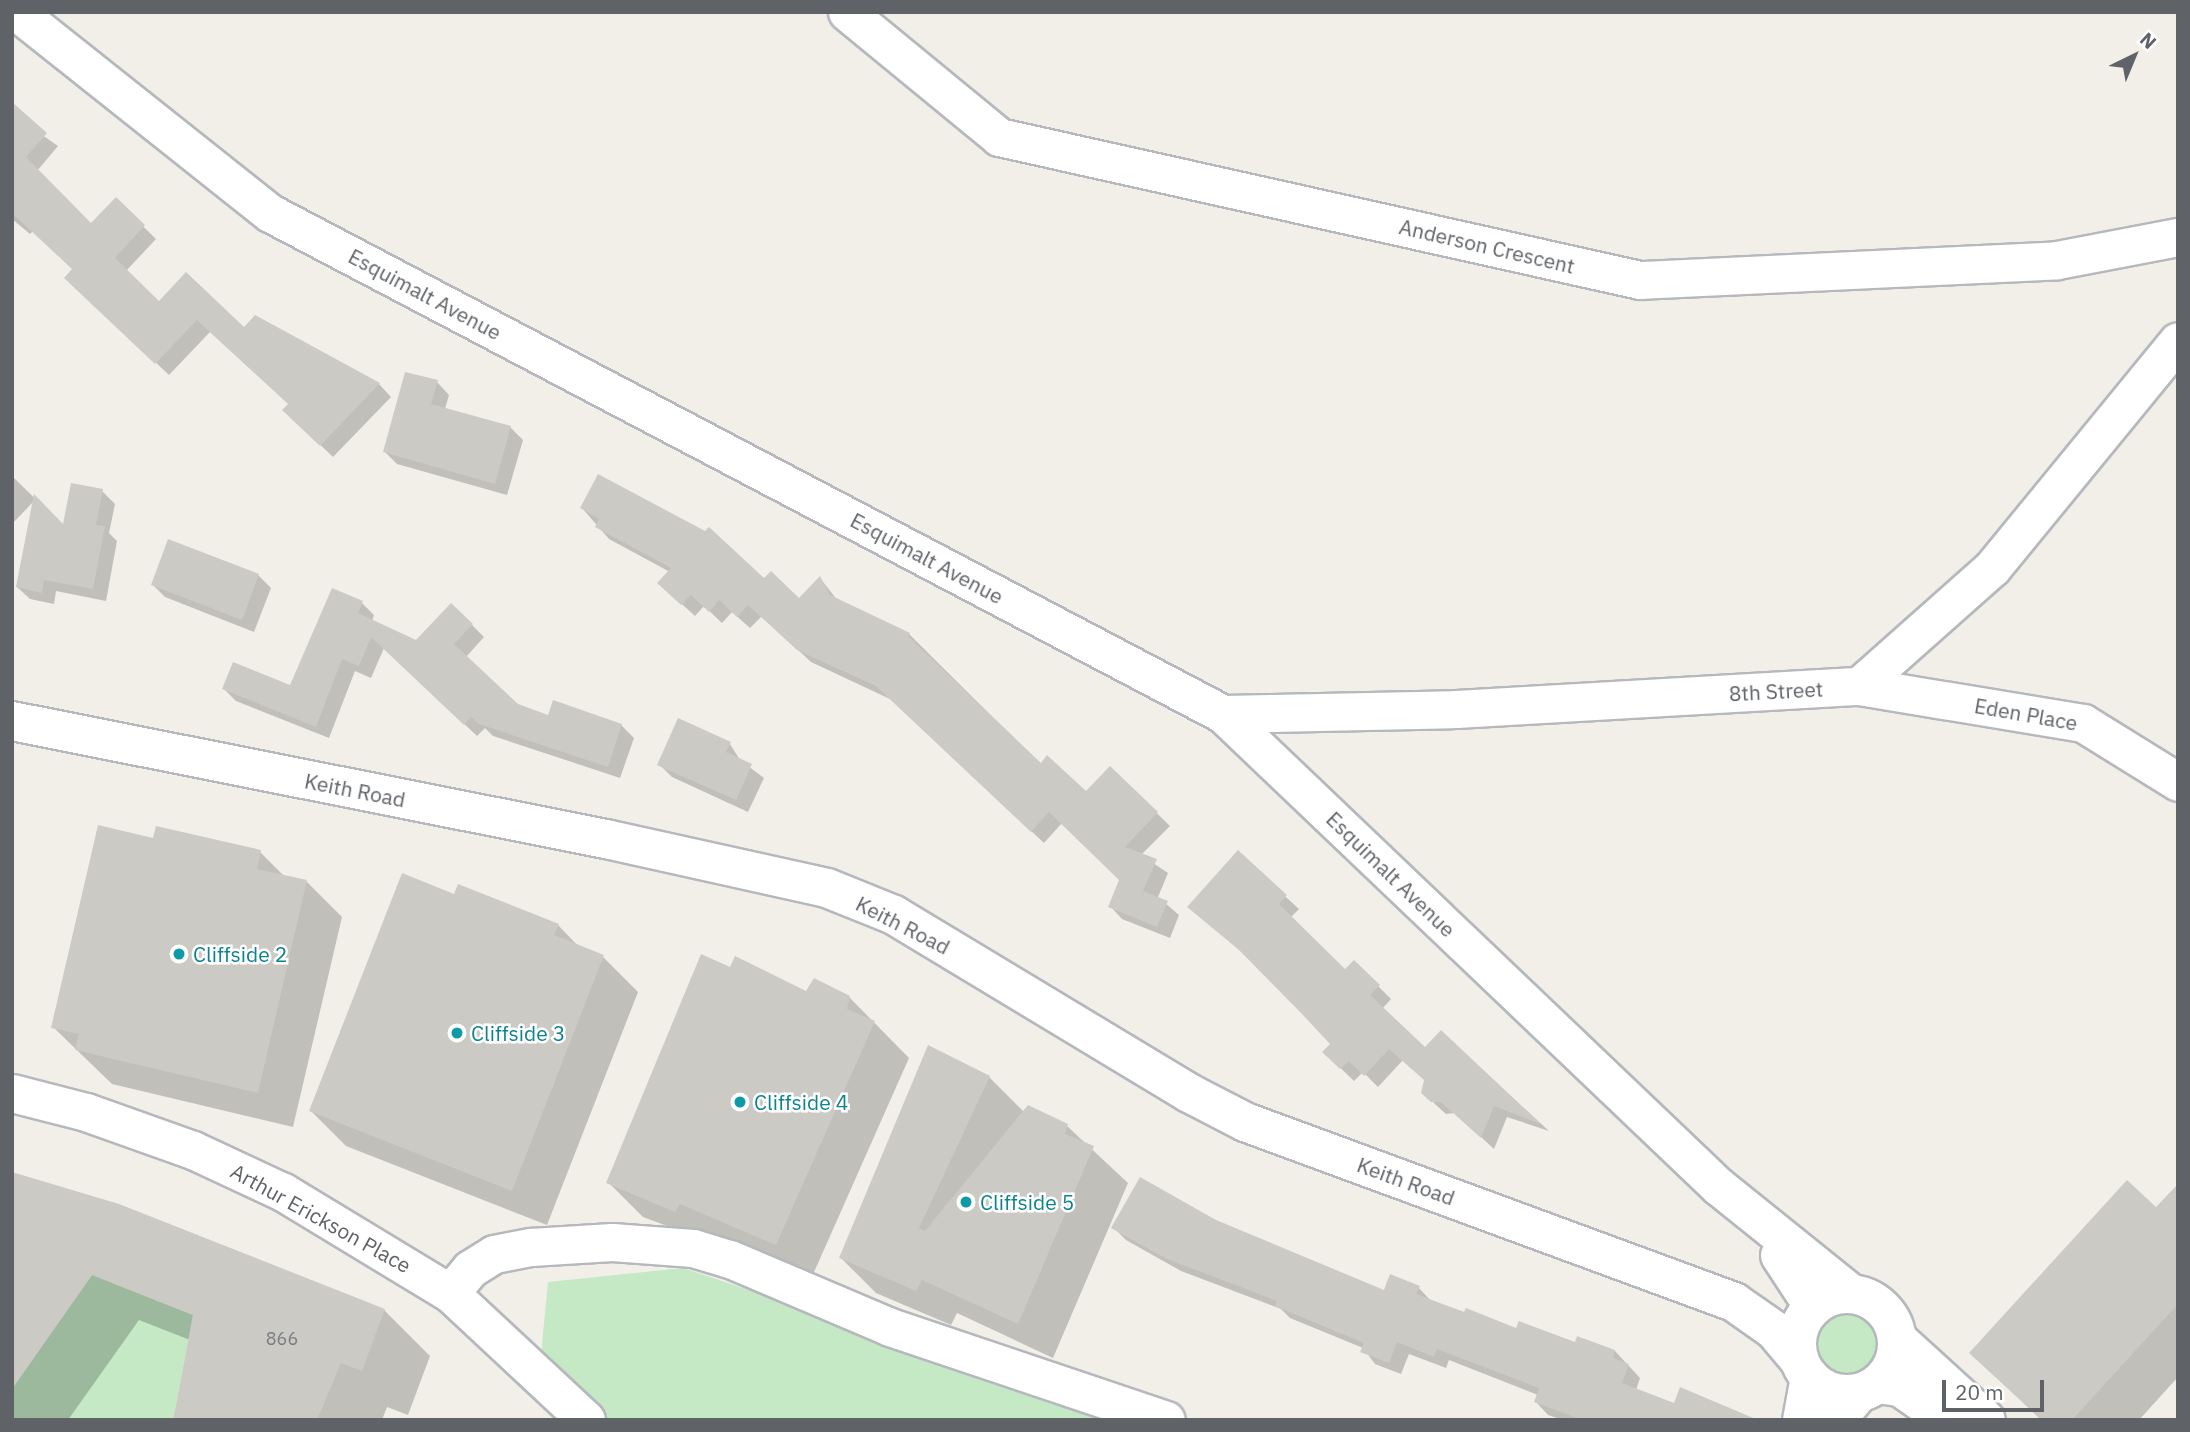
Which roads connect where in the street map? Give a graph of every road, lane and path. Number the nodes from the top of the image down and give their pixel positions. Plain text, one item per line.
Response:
1 (17, 12) edge
2 (847, 12) edge
3 (2178, 237) edge
4 (2178, 341) edge
5 (1859, 686) junction
6 (1223, 713) junction
7 (12, 721) edge
8 (2178, 782) edge
9 (12, 1093) edge
10 (1752, 1216) junction
11 (450, 1293) junction
12 (1850, 1293) junction
13 (1734, 1302) junction
14 (1813, 1307) junction
15 (1897, 1339) junction
16 (1804, 1368) junction
17 (1858, 1399) edge
18 (586, 1420) edge
19 (1166, 1420) edge
20 (1801, 1420) edge
21 (1947, 1420) edge
22 (1986, 1420) edge

1 - 6 street, Esquimalt Avenue
2 - 3 street, Anderson Crescent
4 - 5 street
5 - 6 street, 8th Street
5 - 8 street, Eden Place
6 - 10 street, Esquimalt Avenue
7 - 13 street, Keith Road
9 - 11 street, Arthur Erickson Place
10 - 12 street, Esquimalt Avenue
10 - 14 street, Esquimalt Avenue
11 - 18 street, Arthur Erickson Place
11 - 19 street
12 - 14 street
12 - 15 street
13 - 14 street, Keith Road
13 - 16 street, Keith Road
14 - 16 street
15 - 17 street
15 - 22 street
16 - 17 street
16 - 20 street
17 - 21 street

